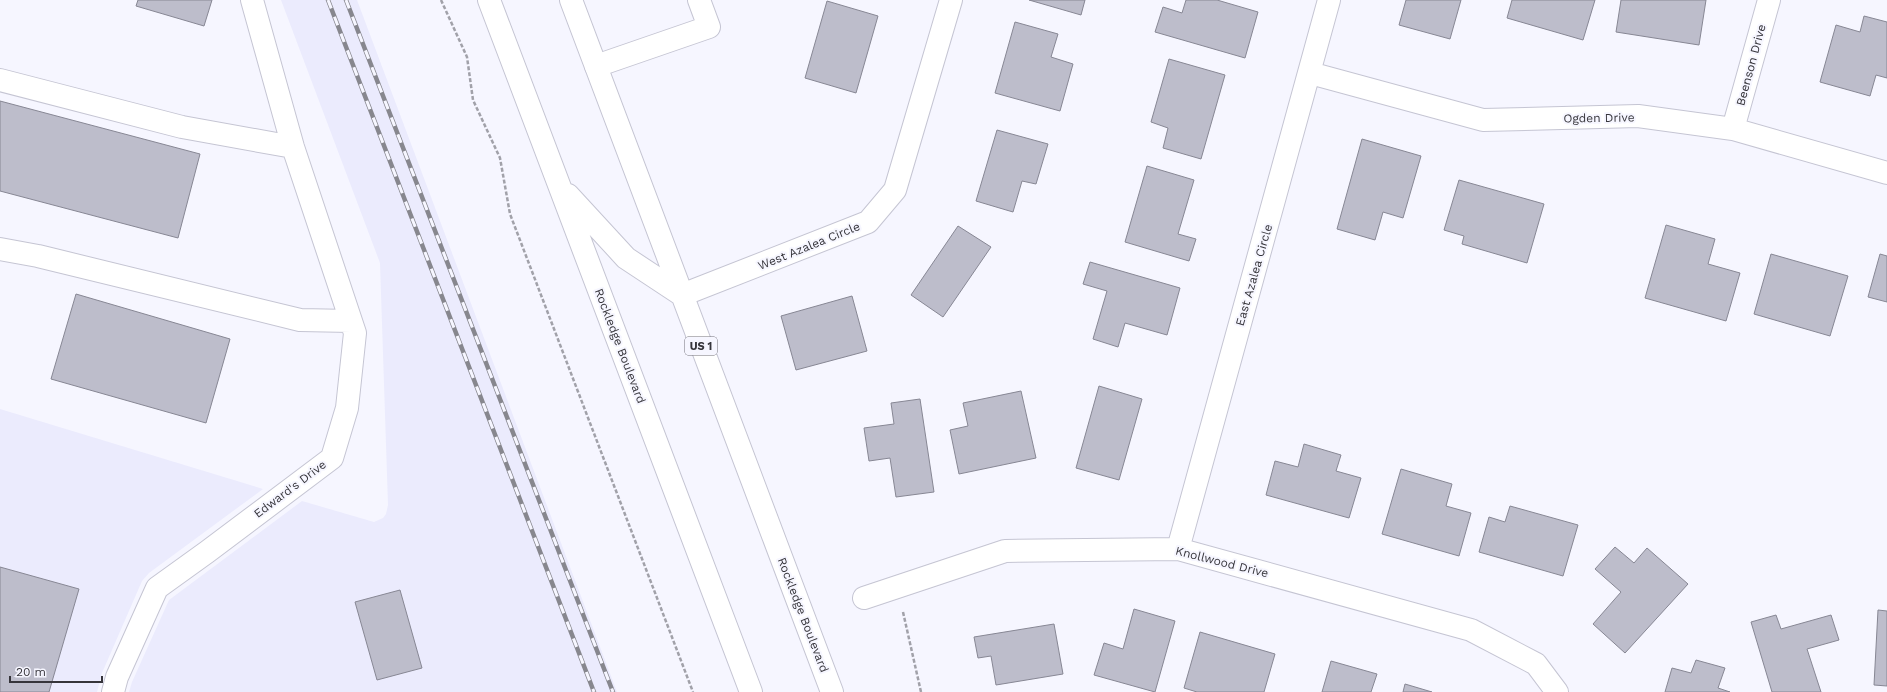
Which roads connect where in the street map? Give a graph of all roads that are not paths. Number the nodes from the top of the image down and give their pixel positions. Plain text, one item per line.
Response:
1 (252, 0) edge
2 (489, 0) edge
3 (571, 0) edge
4 (699, 0) edge
5 (951, 0) edge
6 (1329, 0) edge
7 (1768, 0) edge
8 (596, 66) junction
9 (1310, 73) junction
10 (0, 80) edge
11 (1733, 129) junction
12 (293, 147) junction
13 (1887, 173) edge
14 (560, 187) junction
15 (0, 249) edge
16 (682, 296) junction
17 (351, 321) junction
18 (1178, 549) junction
19 (864, 598) dead end
20 (113, 692) edge
21 (751, 692) edge
22 (832, 692) edge
23 (1557, 692) edge

1 - 12 street, Edward's Drive
2 - 14 street, Rockledge Boulevard
3 - 8 street, Rockledge Boulevard / US 1
4 - 8 street
5 - 16 street, West Azalea Circle
6 - 9 street, East Azalea Circle
7 - 11 street, Beenson Drive
8 - 16 street, Rockledge Boulevard / US 1
9 - 11 street, Ogden Drive
9 - 18 street, East Azalea Circle
10 - 12 street
11 - 13 street, Ogden Drive
12 - 17 street, Edward's Drive
14 - 16 street
14 - 21 street, Rockledge Boulevard
15 - 17 street
16 - 22 street, Rockledge Boulevard / US 1
17 - 20 street, Edward's Drive
18 - 19 street, Knollwood Drive
18 - 23 street, Knollwood Drive

